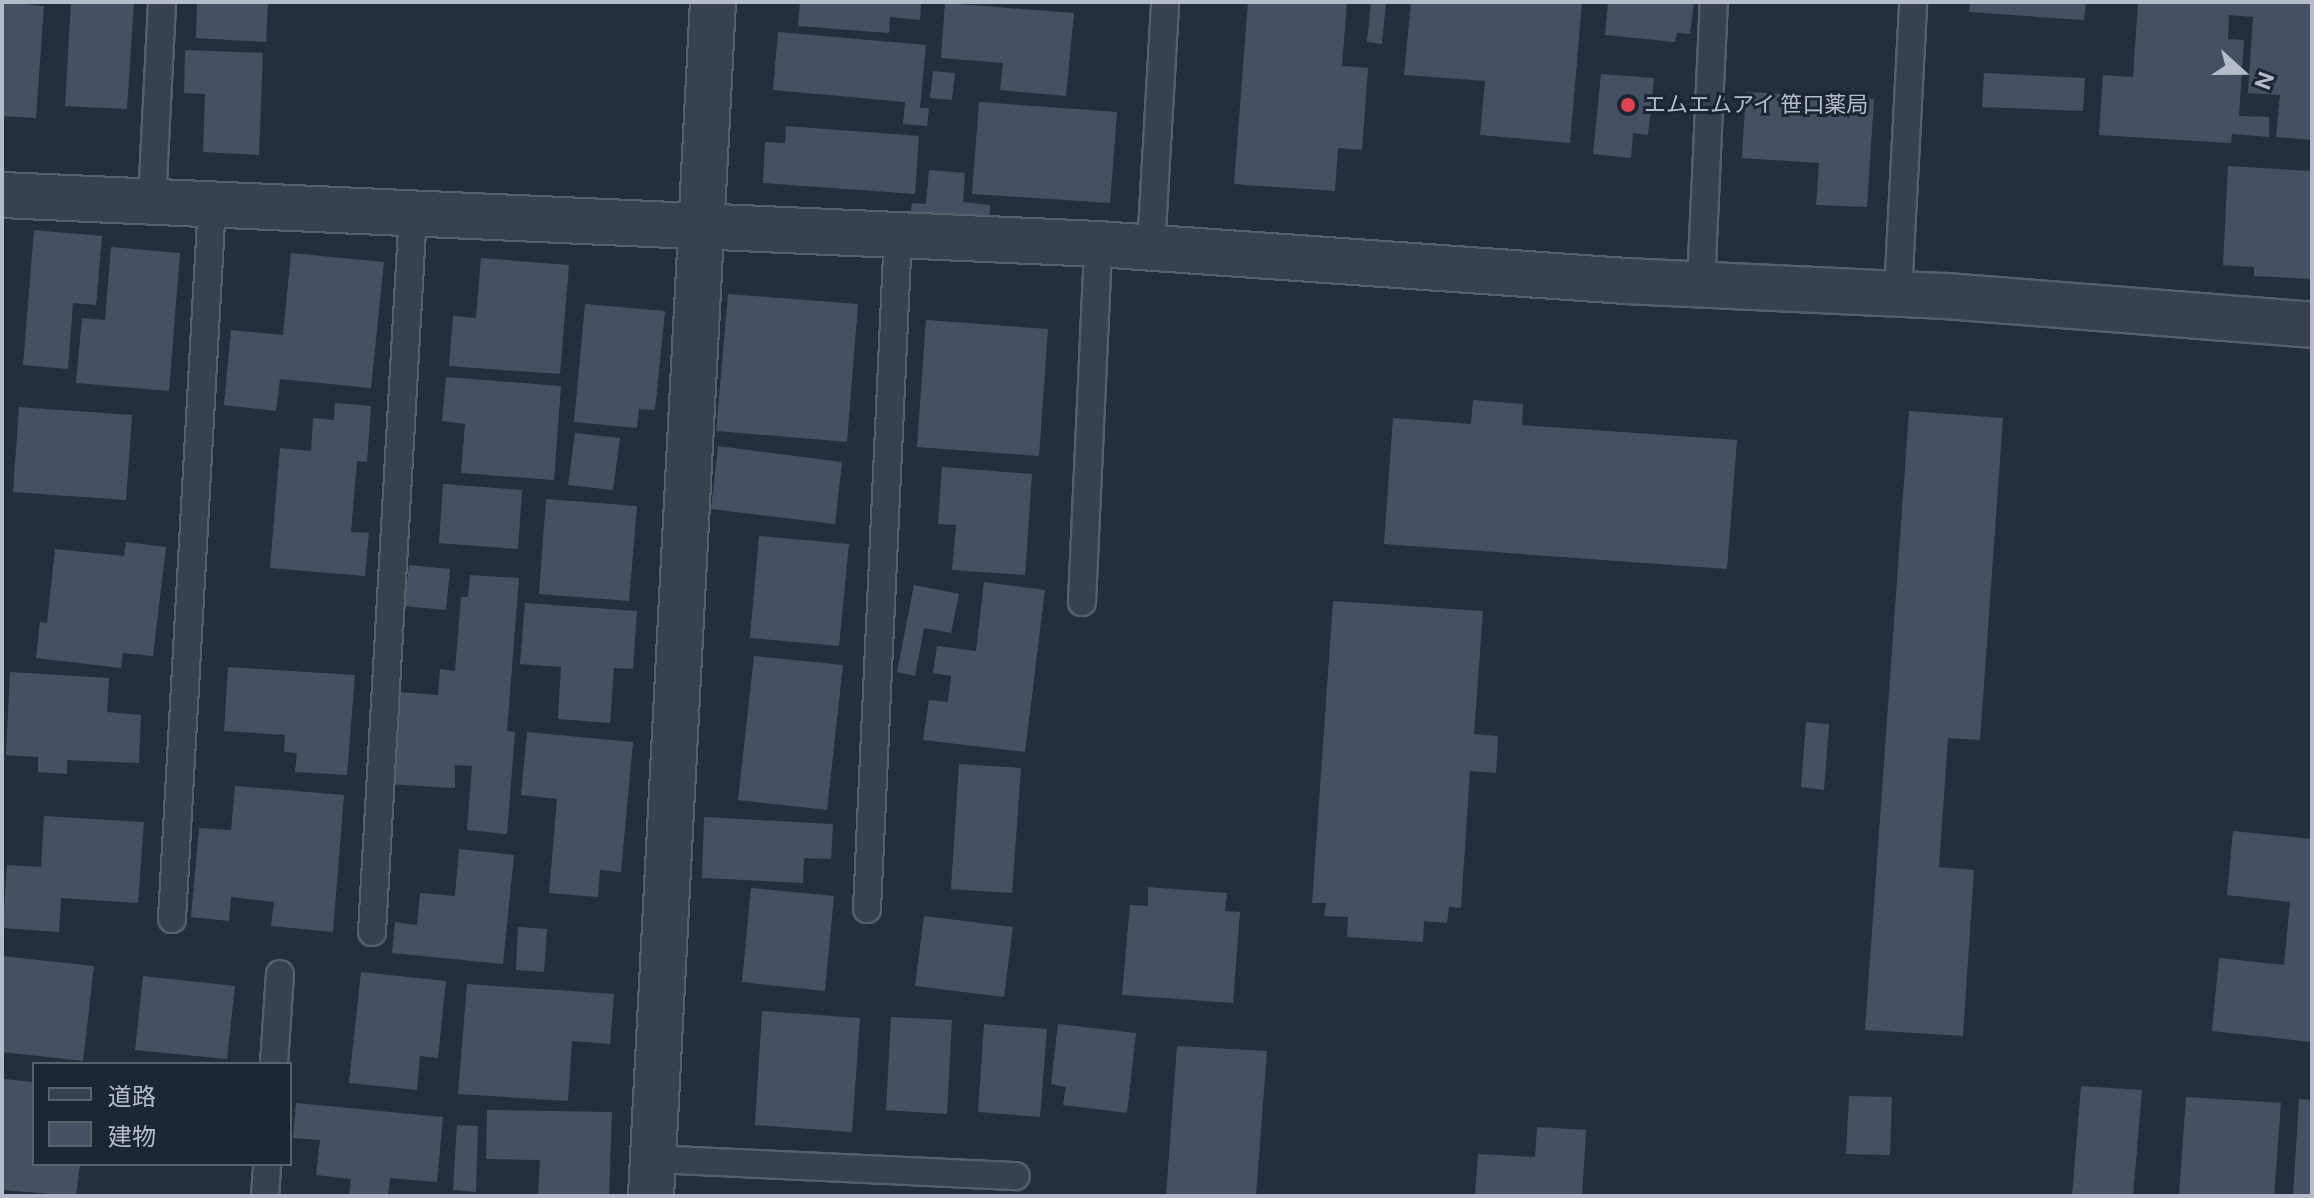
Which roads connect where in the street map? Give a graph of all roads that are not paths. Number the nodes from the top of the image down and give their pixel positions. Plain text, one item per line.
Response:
1 (162, 2) edge
2 (713, 2) edge
3 (1165, 2) edge
4 (1714, 2) edge
5 (1913, 2) edge
6 (2, 195) edge
7 (152, 201) junction
8 (212, 203) junction
9 (413, 212) junction
10 (701, 223) junction
11 (898, 234) junction
12 (1098, 244) junction
13 (1151, 248) junction
14 (1701, 285) junction
15 (1898, 293) junction
16 (2312, 325) edge
17 (1082, 602) dead end
18 (867, 909) dead end
19 (172, 919) dead end
20 (372, 932) dead end
21 (280, 974) dead end
22 (274, 1062) edge
23 (267, 1166) edge
24 (1016, 1176) dead end
25 (652, 1177) edge
26 (265, 1196) edge

1 - 7 lane
2 - 10 street
3 - 13 lane
4 - 14 lane
5 - 15 lane
6 - 7 street
7 - 8 street
8 - 9 street
8 - 19 lane
9 - 10 street
9 - 20 lane
10 - 11 street
10 - 25 street
11 - 12 street
11 - 18 lane
12 - 13 street
12 - 17 lane
13 - 14 street
14 - 15 street
15 - 16 street
21 - 22 lane
23 - 26 lane
24 - 25 lane

